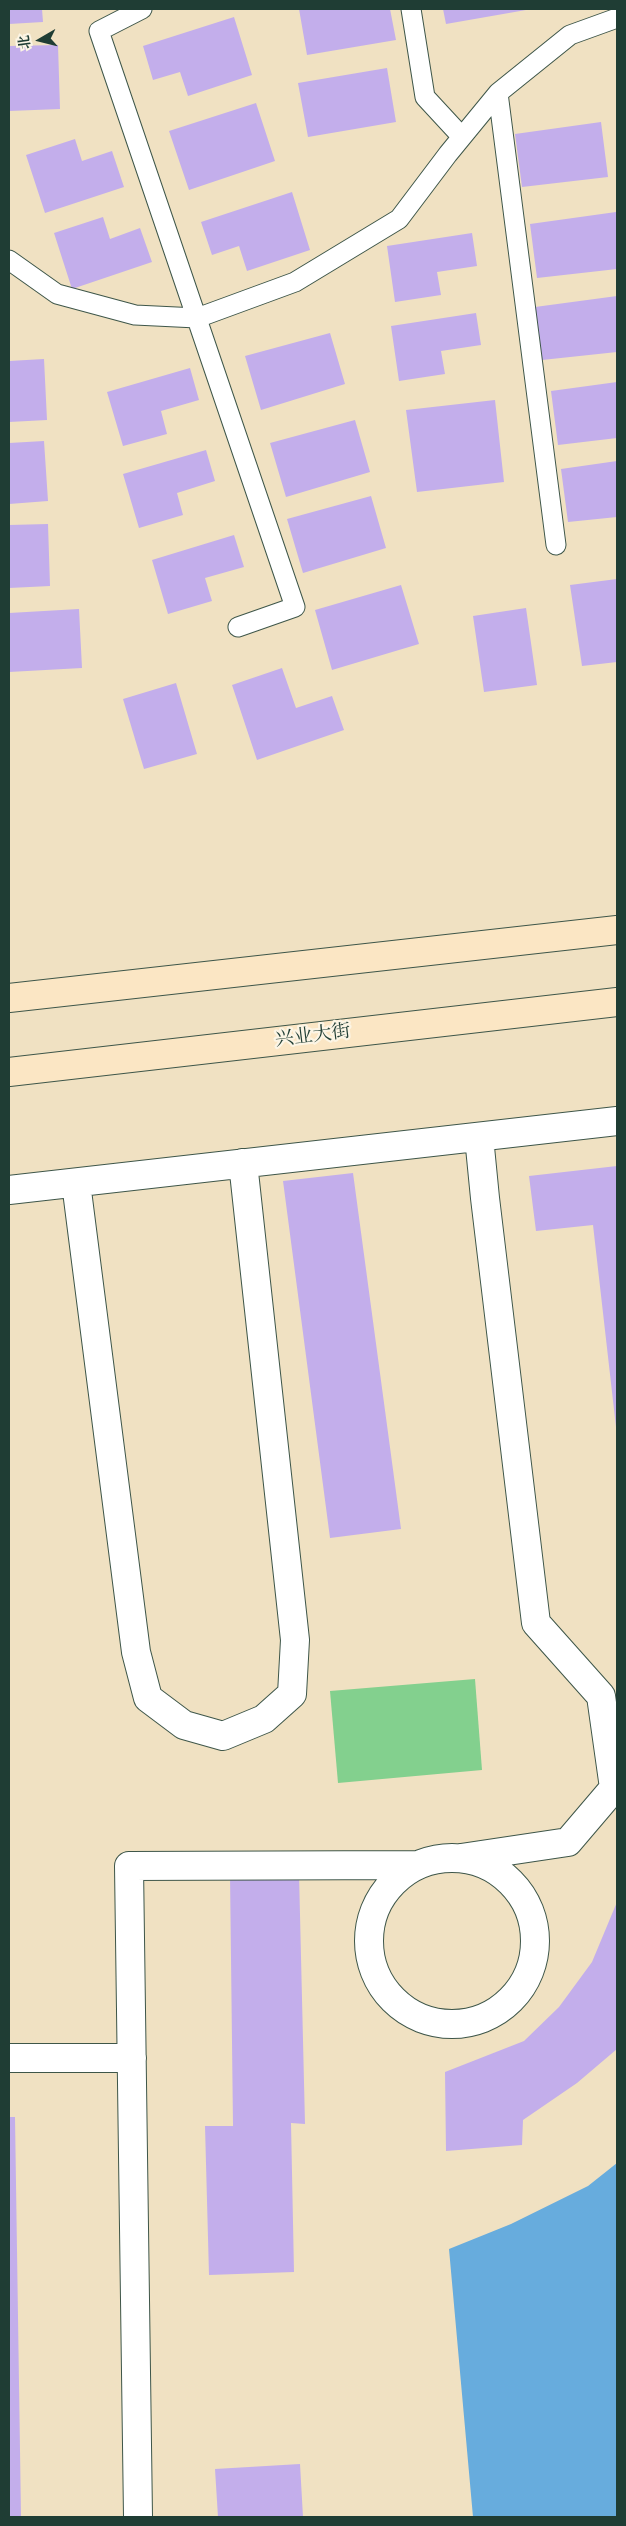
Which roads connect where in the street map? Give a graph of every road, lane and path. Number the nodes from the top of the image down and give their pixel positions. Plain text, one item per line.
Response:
1 (142, 9) edge
2 (410, 9) edge
3 (617, 18) edge
4 (498, 93) junction
5 (462, 137) junction
6 (9, 260) edge
7 (197, 318) junction
8 (556, 544) dead end
9 (238, 627) dead end
10 (617, 930) edge
11 (9, 998) edge
12 (617, 1002) edge
13 (9, 1072) edge
14 (617, 1120) edge
15 (479, 1137) junction
16 (244, 1163) junction
17 (76, 1183) junction
18 (9, 1190) edge
19 (461, 1858) junction
20 (416, 1865) junction
21 (9, 2058) edge
22 (132, 2058) junction
23 (138, 2517) edge

1 - 7 lane
2 - 5 lane
3 - 4 lane
4 - 5 lane
4 - 8 lane
5 - 7 lane
6 - 7 lane
7 - 9 lane
10 - 11 main road
12 - 13 main road, 兴业大街
14 - 15 street
15 - 16 street
15 - 19 street
16 - 17 street
16 - 17 street
17 - 18 street
19 - 20 street
19 - 20 street
20 - 22 street
21 - 22 street
22 - 23 street

